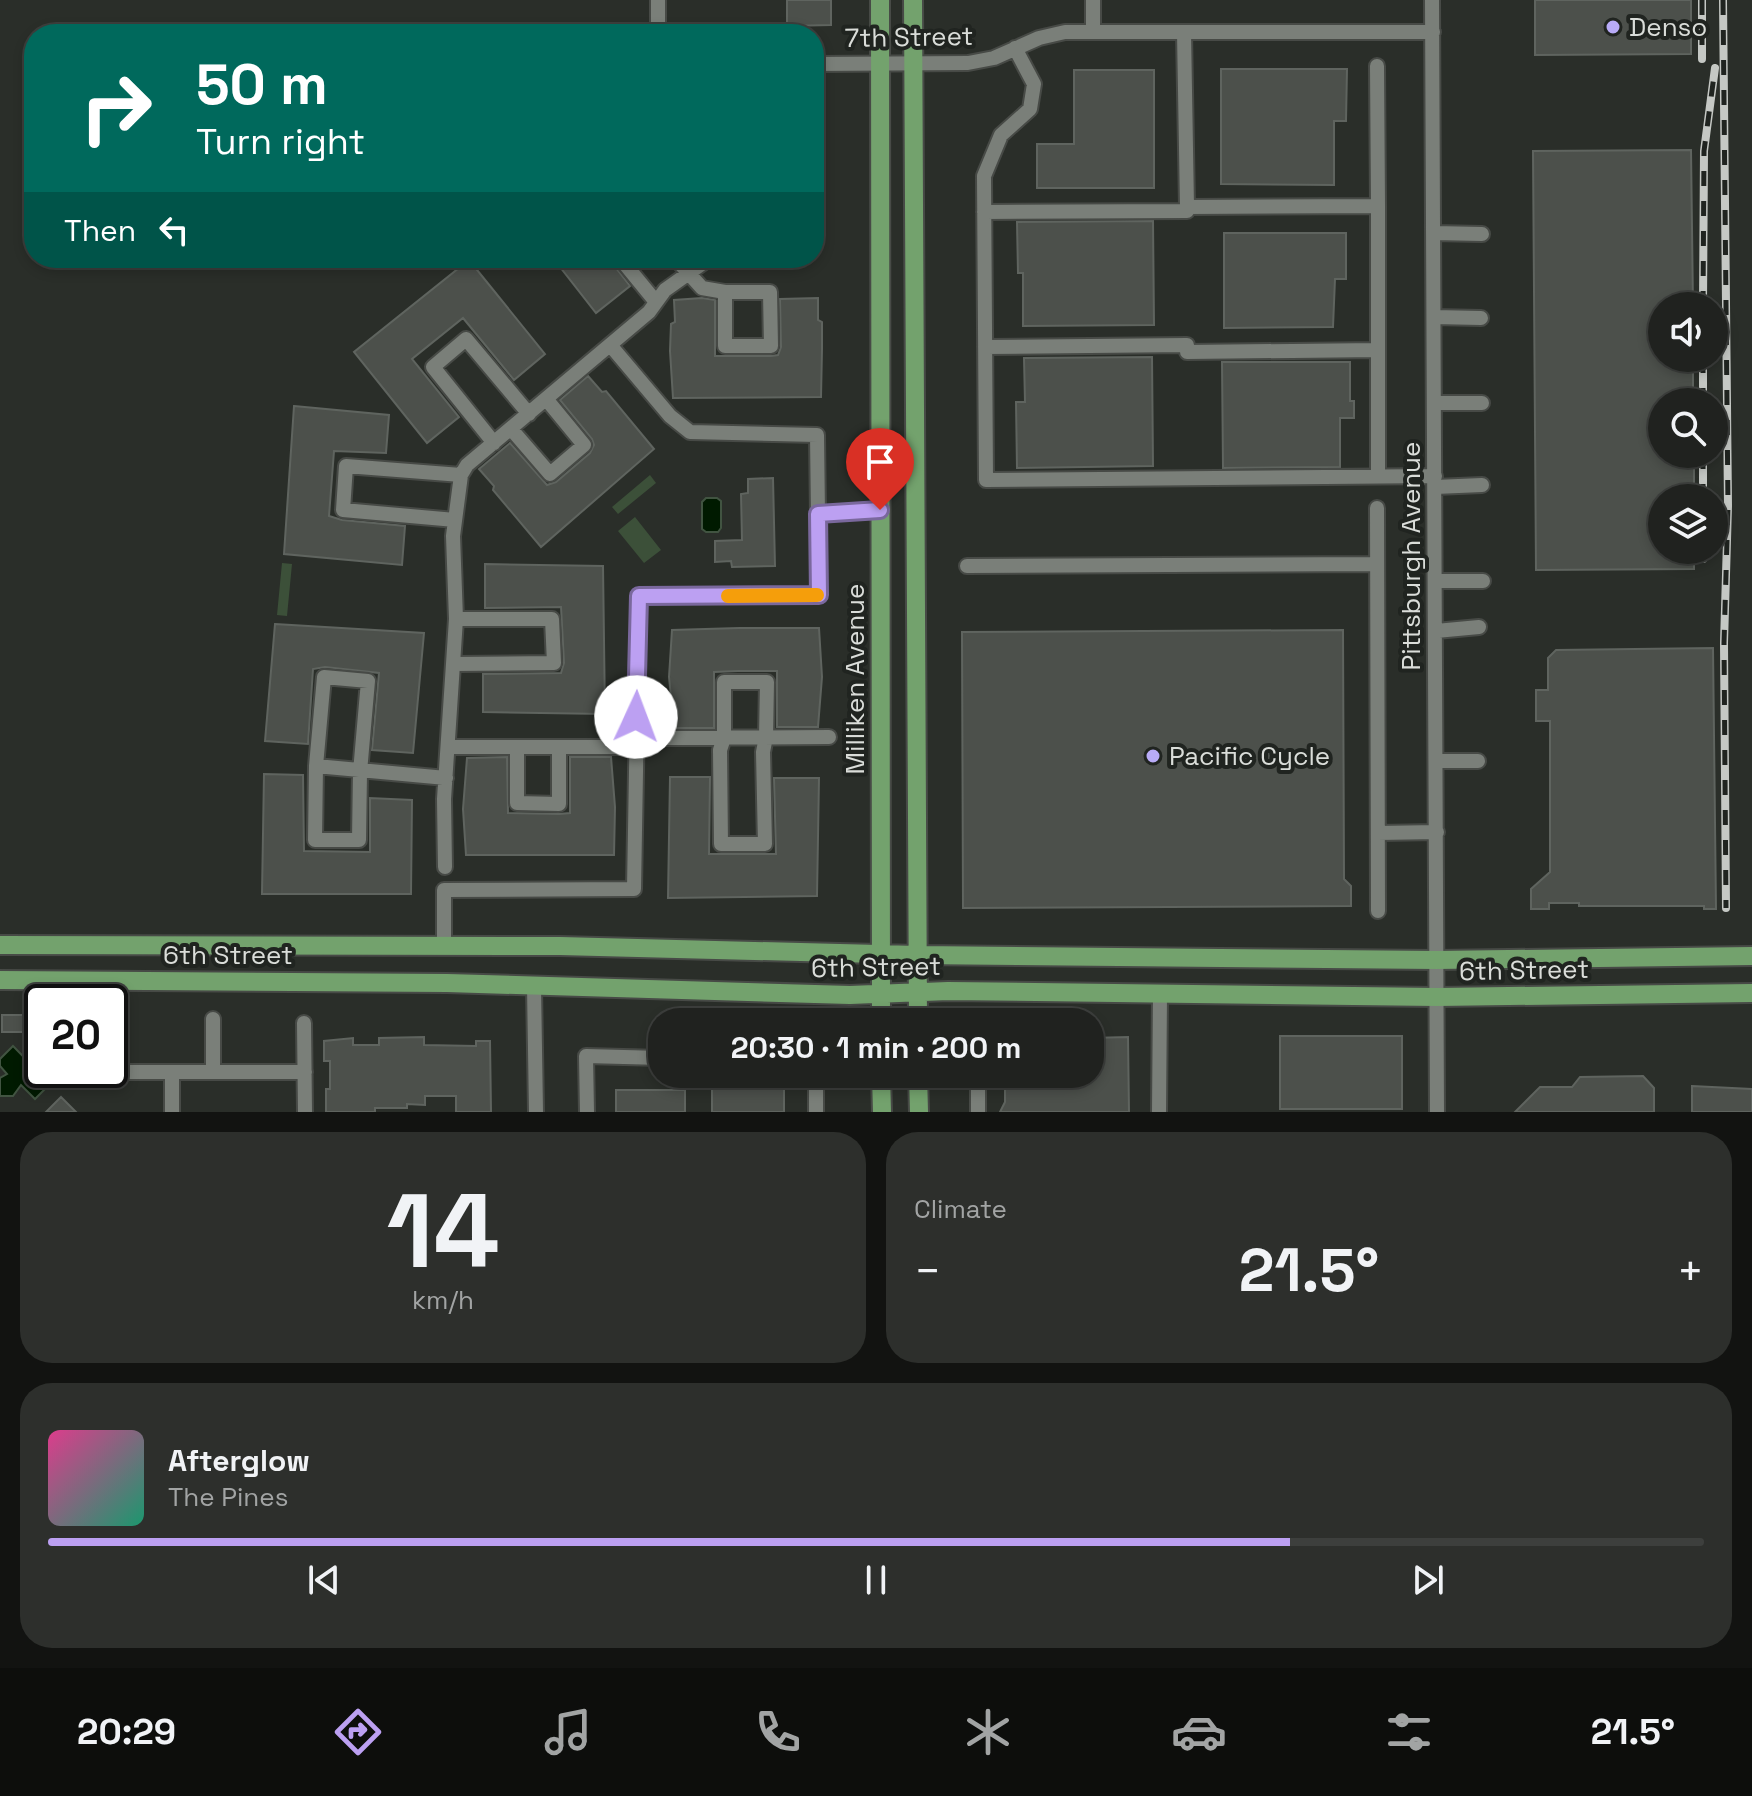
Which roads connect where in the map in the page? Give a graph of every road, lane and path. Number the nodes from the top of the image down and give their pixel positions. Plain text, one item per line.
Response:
1 (658, 0) edge
2 (880, 0) edge
3 (913, 0) edge
4 (1093, 0) edge
5 (1432, 0) edge
6 (658, 24) edge
7 (1093, 32) junction
8 (1184, 32) junction
9 (1433, 32) junction
10 (1015, 48) junction
11 (913, 62) junction
12 (880, 63) junction
13 (824, 64) edge
14 (1377, 66) dead end
15 (1378, 206) junction
16 (1187, 211) dead end
17 (984, 212) junction
18 (1434, 233) junction
19 (1482, 234) dead end
20 (628, 268) edge
21 (684, 268) edge
22 (695, 268) edge
23 (688, 273) junction
24 (725, 292) junction
25 (656, 302) junction
26 (1434, 317) junction
27 (1481, 318) dead end
28 (611, 346) junction
29 (985, 347) junction
30 (1378, 350) junction
31 (547, 400) junction
32 (1434, 403) junction
33 (1482, 403) dead end
34 (529, 414) junction
35 (512, 430) junction
36 (494, 443) junction
37 (461, 475) junction
38 (1378, 476) junction
39 (1435, 481) junction
40 (1482, 485) dead end
41 (1377, 508) dead end
42 (880, 510) junction
43 (818, 514) junction
44 (455, 520) junction
45 (1377, 564) junction
46 (967, 566) dead end
47 (1436, 581) junction
48 (1483, 581) dead end
49 (456, 619) junction
50 (1479, 627) dead end
51 (1436, 631) junction
52 (455, 664) junction
53 (766, 737) junction
54 (829, 737) dead end
55 (724, 738) junction
56 (449, 747) junction
57 (635, 747) junction
58 (517, 748) junction
59 (559, 748) junction
60 (1436, 761) junction
61 (1478, 761) dead end
62 (316, 766) junction
63 (360, 772) junction
64 (446, 778) junction
65 (1437, 832) junction
66 (1378, 833) junction
67 (445, 867) dead end
68 (1378, 911) dead end
69 (0, 945) edge
70 (444, 945) junction
71 (882, 954) junction
72 (917, 955) junction
73 (1752, 956) edge
74 (1437, 960) junction
75 (0, 980) edge
76 (534, 986) junction
77 (917, 993) junction
78 (1752, 993) edge
79 (881, 994) junction
80 (1160, 994) junction
81 (1437, 997) junction
82 (881, 1008) edge
83 (918, 1008) edge
84 (213, 1019) dead end
85 (304, 1023) dead end
86 (648, 1058) edge
87 (128, 1072) edge
88 (172, 1072) junction
89 (213, 1072) junction
90 (305, 1072) junction
91 (816, 1088) edge
92 (881, 1088) edge
93 (918, 1088) edge
94 (978, 1088) edge
95 (172, 1112) edge
96 (305, 1112) edge
97 (536, 1112) edge
98 (587, 1112) edge
99 (816, 1112) edge
100 (882, 1112) edge
101 (919, 1112) edge
102 (978, 1112) edge
103 (1159, 1112) edge
104 (1437, 1112) edge

1 - 6 street
2 - 12 main road, Milliken Avenue
3 - 11 main road
4 - 7 street
5 - 9 street, Pittsburgh Avenue
7 - 8 street, 7th Street
7 - 10 street, 7th Street
8 - 9 street, 7th Street
8 - 15 street
9 - 18 street, Pittsburgh Avenue
10 - 11 street, 7th Street
10 - 17 street
11 - 12 street, 7th Street
11 - 72 main road
12 - 13 street, 7th Street
12 - 42 main road, Milliken Avenue
14 - 15 street
15 - 30 street
16 - 17 street
17 - 29 street
18 - 19 street
18 - 26 street, Pittsburgh Avenue
20 - 25 street
21 - 23 street
22 - 23 street
23 - 24 street
23 - 25 street
24 - 24 street
25 - 28 street
26 - 27 street
26 - 32 street, Pittsburgh Avenue
28 - 31 street
28 - 43 street
29 - 30 street
29 - 38 street
30 - 38 street
31 - 34 street
31 - 35 street
32 - 33 street
32 - 39 street, Pittsburgh Avenue
34 - 35 street
34 - 36 street
35 - 36 street
36 - 37 street
37 - 44 street
37 - 44 street
38 - 39 street
39 - 40 street
39 - 47 street, Pittsburgh Avenue
41 - 45 street
42 - 43 street
42 - 71 main road, Milliken Avenue
43 - 57 street
44 - 49 street
45 - 46 street
45 - 66 street
47 - 48 street
47 - 51 street, Pittsburgh Avenue
49 - 52 street
49 - 52 street
50 - 51 street
51 - 60 street, Pittsburgh Avenue
52 - 56 street
53 - 54 street
53 - 55 street
53 - 55 street
53 - 55 street
55 - 57 street
56 - 58 street
56 - 64 street
57 - 59 street
57 - 70 street
58 - 59 street
58 - 59 street
60 - 61 street
60 - 65 street, Pittsburgh Avenue
62 - 63 street
62 - 63 street
62 - 63 street
63 - 64 street
64 - 67 street
65 - 66 street
65 - 74 street, Pittsburgh Avenue
66 - 68 street
69 - 70 main road, 6th Street
70 - 71 main road, 6th Street
71 - 72 main road, 6th Street
71 - 79 main road, Milliken Avenue
72 - 74 main road, 6th Street
72 - 77 main road
73 - 74 main road, 6th Street
74 - 81 street, Pittsburgh Avenue
75 - 76 main road, 6th Street
76 - 79 main road, 6th Street
76 - 97 street
77 - 79 main road, 6th Street
77 - 80 main road, 6th Street
77 - 83 main road
78 - 81 main road, 6th Street
79 - 82 main road, Milliken Avenue
80 - 81 main road, 6th Street
80 - 103 street
81 - 104 street, Pittsburgh Avenue
84 - 89 street
85 - 90 street
86 - 98 street
87 - 88 street
88 - 89 street
88 - 95 street
89 - 90 street
90 - 96 street
91 - 99 street
92 - 100 main road
93 - 101 main road
94 - 102 street

